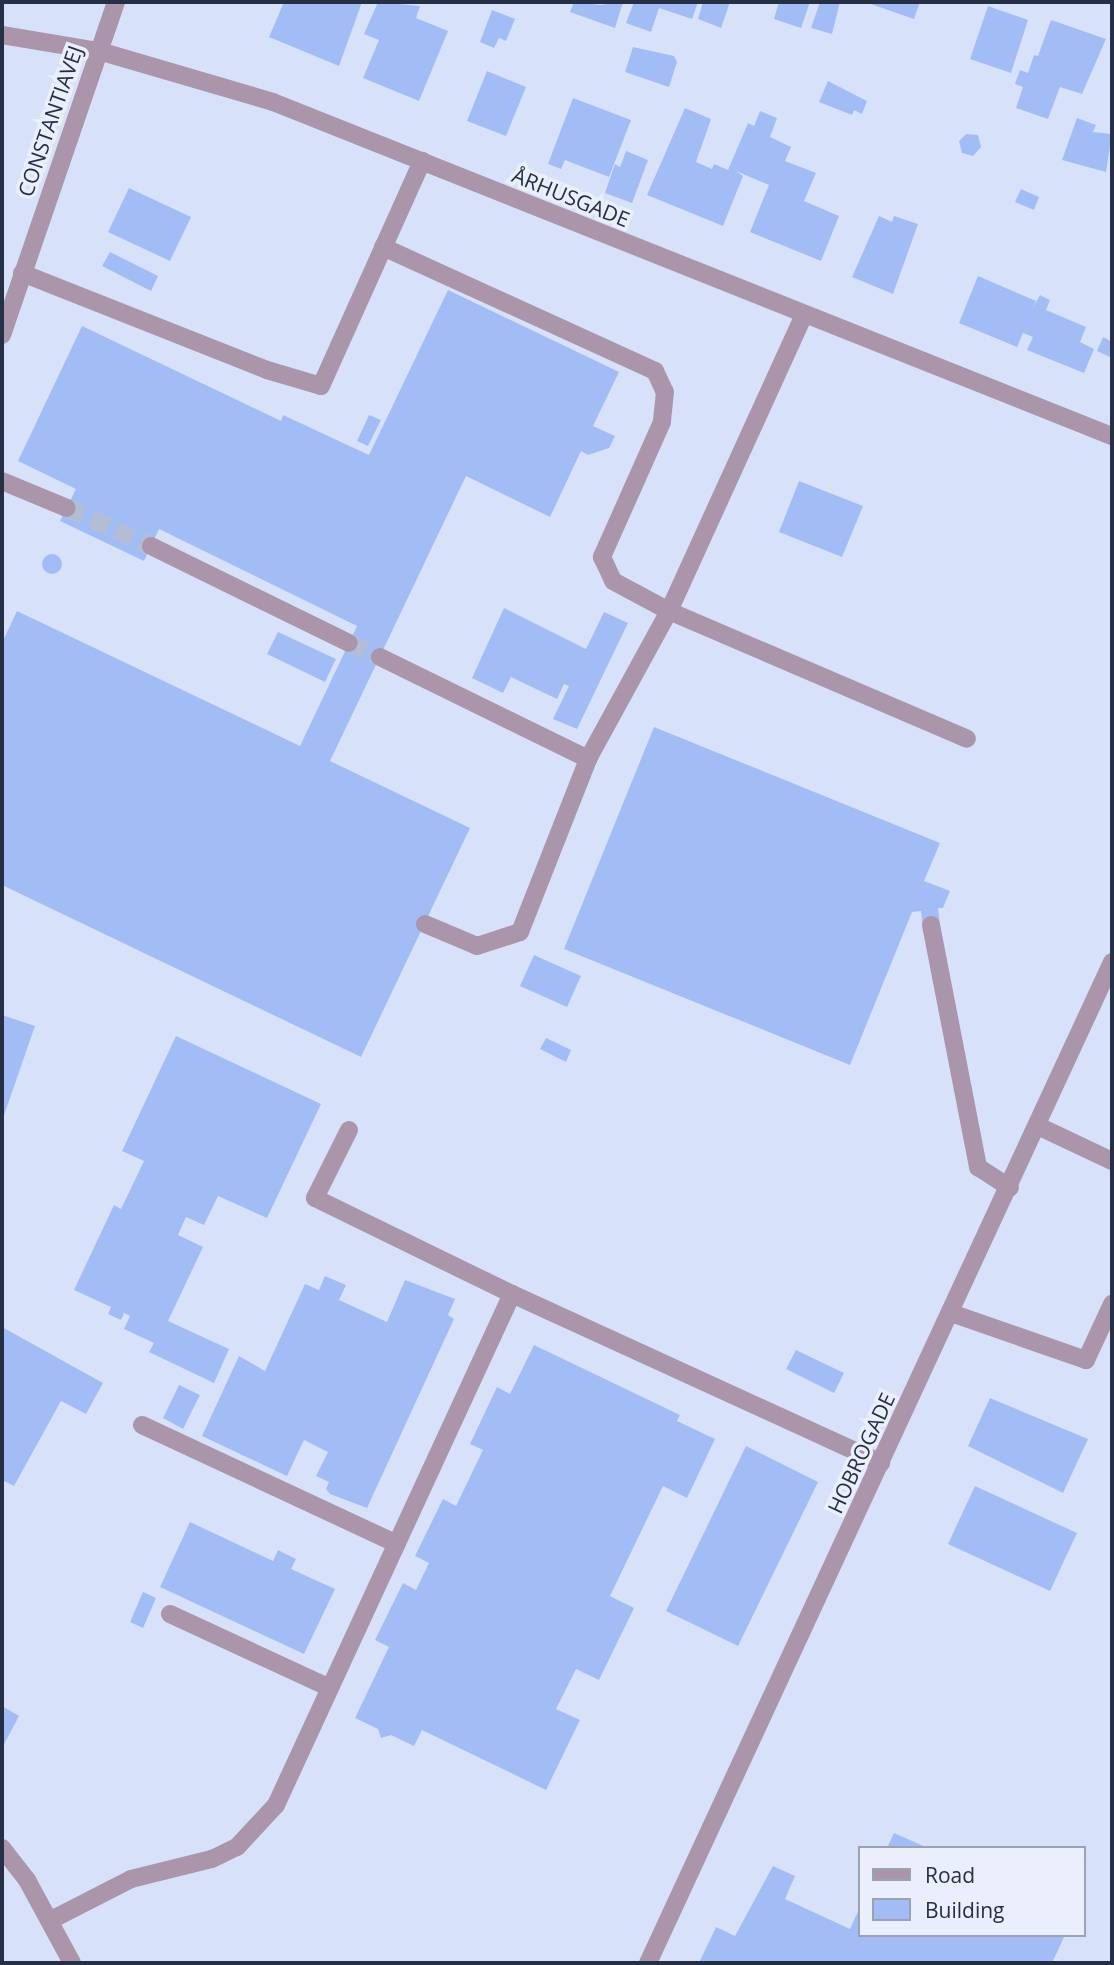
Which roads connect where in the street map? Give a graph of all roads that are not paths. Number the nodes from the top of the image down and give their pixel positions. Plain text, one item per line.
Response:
1 (116, 2) edge
2 (2, 35) edge
3 (99, 51) junction
4 (422, 161) junction
5 (383, 247) junction
6 (22, 273) junction
7 (804, 315) junction
8 (2, 335) edge
9 (1112, 436) edge
10 (2, 481) edge
11 (67, 508) tunnel mouth
12 (151, 546) tunnel mouth
13 (669, 611) junction
14 (349, 643) tunnel mouth
15 (380, 657) tunnel mouth
16 (967, 739) dead end
17 (588, 759) junction
18 (425, 924) dead end
19 (932, 925) dead end
20 (1112, 962) edge
21 (1038, 1126) junction
22 (349, 1130) dead end
23 (1112, 1161) edge
24 (1010, 1188) junction
25 (512, 1294) junction
26 (1112, 1304) edge
27 (951, 1313) junction
28 (142, 1426) dead end
29 (881, 1464) junction
30 (397, 1544) junction
31 (170, 1614) dead end
32 (330, 1688) junction
33 (2, 1848) edge
34 (51, 1920) junction
35 (72, 1963) edge
36 (648, 1963) edge

1 - 3 street, CONSTANTIAVEJ
2 - 3 street, ÅRHUSGADE
3 - 4 street, ÅRHUSGADE
3 - 6 street, CONSTANTIAVEJ
4 - 5 street
4 - 7 street, ÅRHUSGADE
5 - 6 street
5 - 13 street
6 - 8 street, CONSTANTIAVEJ
7 - 9 street, ÅRHUSGADE
7 - 13 street
10 - 11 street
12 - 14 street
13 - 16 street
13 - 17 street
15 - 17 street
17 - 18 street
19 - 24 street
20 - 21 street, HOBROGADE
21 - 23 street
21 - 24 street, HOBROGADE
22 - 25 street
24 - 27 street, HOBROGADE
25 - 29 street
25 - 30 street
26 - 27 street
27 - 29 street, HOBROGADE
28 - 30 street
29 - 36 street, HOBROGADE
30 - 32 street
31 - 32 street
32 - 34 street
33 - 34 street
34 - 35 street

